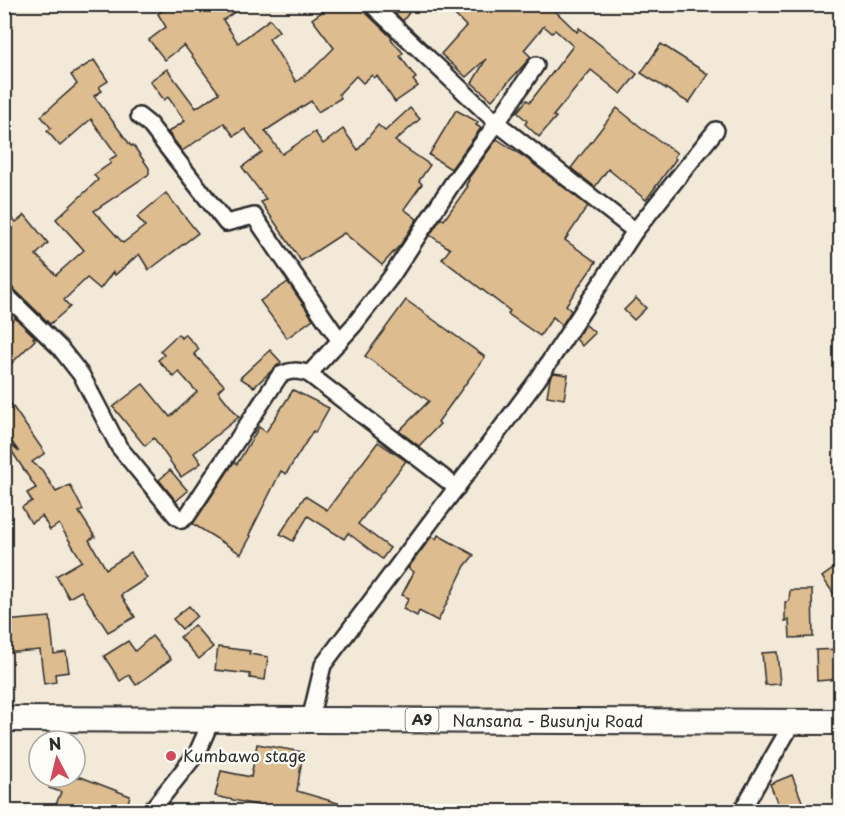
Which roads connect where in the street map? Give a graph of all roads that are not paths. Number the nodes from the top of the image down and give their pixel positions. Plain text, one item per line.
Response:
1 (371, 4) edge
2 (536, 65) dead end
3 (139, 116) dead end
4 (497, 123) junction
5 (716, 130) dead end
6 (635, 231) junction
7 (4, 293) edge
8 (340, 341) junction
9 (309, 374) junction
10 (457, 488) junction
11 (4, 719) edge
12 (212, 719) junction
13 (310, 720) junction
14 (793, 722) junction
15 (840, 722) edge
16 (150, 812) edge
17 (741, 812) edge

1 - 4 street
2 - 4 street
3 - 8 street
4 - 6 street
4 - 8 street
5 - 6 street
6 - 10 street
7 - 9 street
8 - 9 street
9 - 10 street
10 - 13 street
11 - 12 main road, Nansana - Busunju Road / A9
12 - 13 main road, Nansana - Busunju Road / A9
12 - 16 street
13 - 14 main road, Nansana - Busunju Road / A9
14 - 15 main road, Nansana - Busunju Road / A9
14 - 17 street

